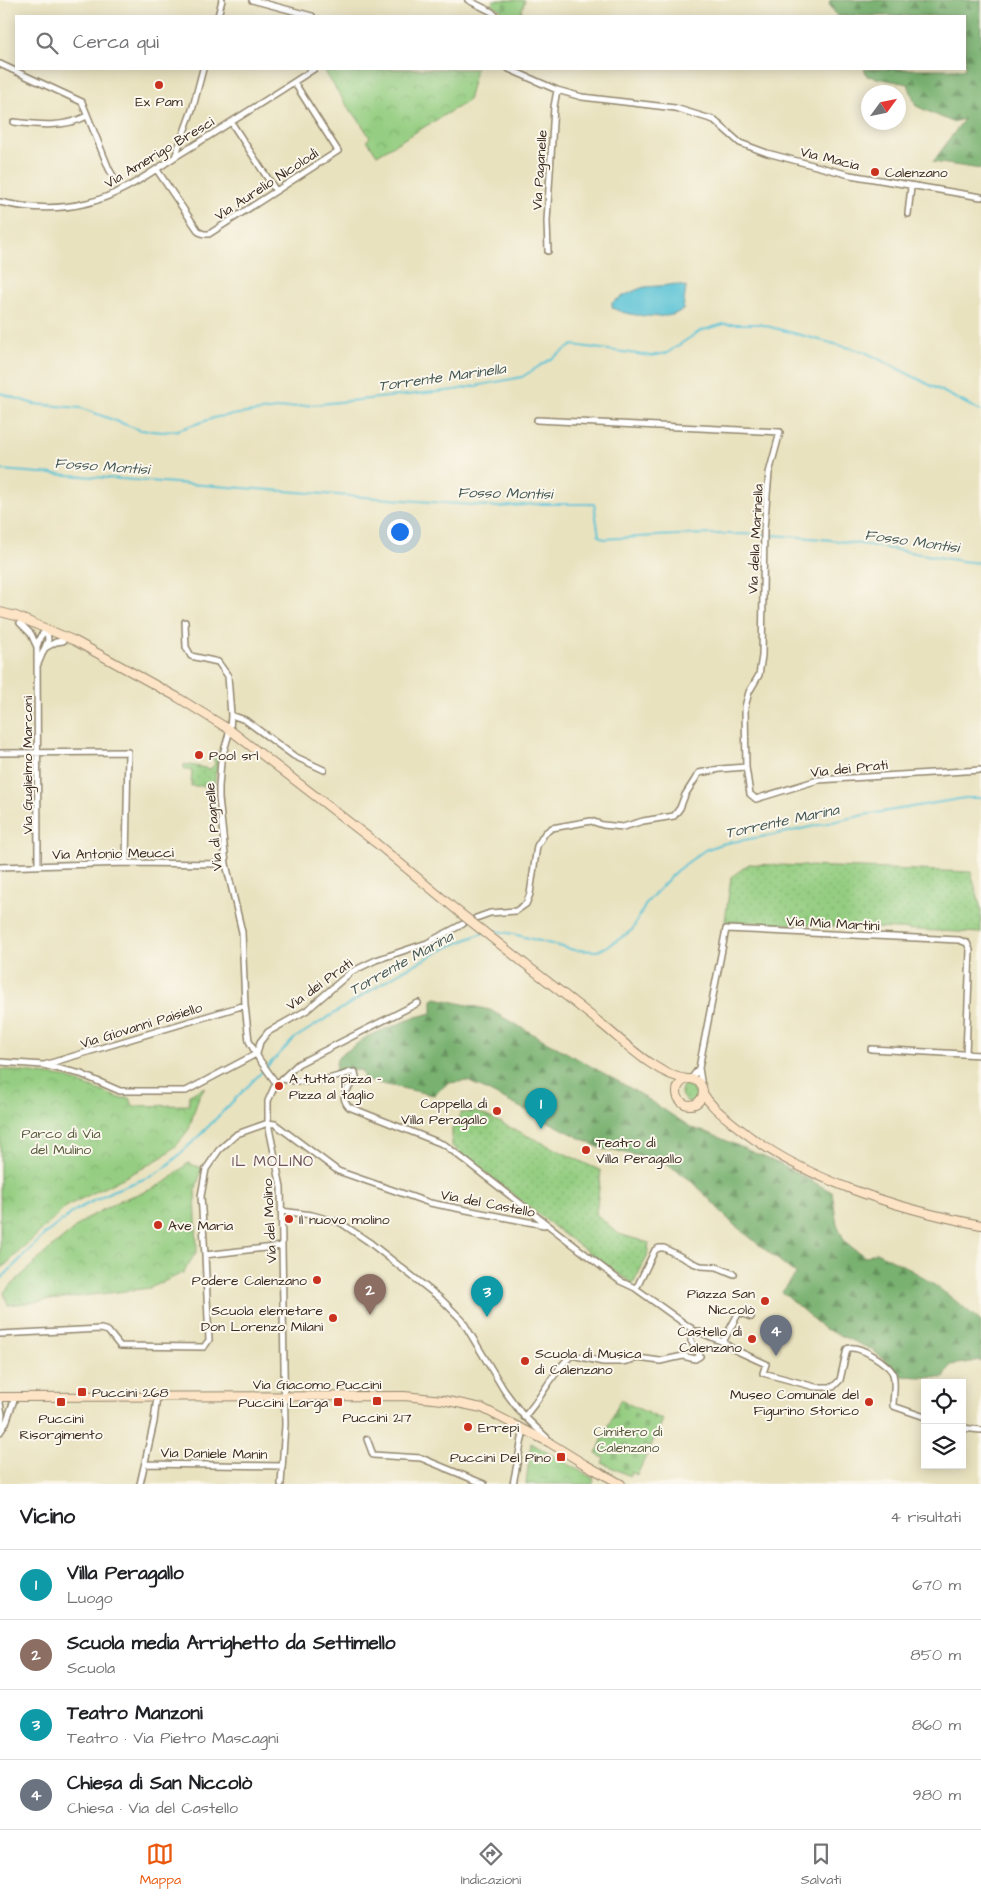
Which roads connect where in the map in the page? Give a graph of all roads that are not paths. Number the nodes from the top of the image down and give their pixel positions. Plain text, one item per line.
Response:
1 (222, 0) edge
2 (252, 0) edge
3 (468, 0) edge
4 (218, 15) edge
5 (308, 15) edge
6 (495, 15) edge
7 (0, 64) edge
8 (203, 70) edge
9 (312, 70) edge
10 (511, 70) edge
11 (294, 82) junction
12 (557, 90) junction
13 (88, 116) junction
14 (14, 122) dead end
15 (231, 122) junction
16 (175, 157) junction
17 (157, 170) junction
18 (116, 181) dead end
19 (911, 187) junction
20 (276, 191) junction
21 (981, 197) edge
22 (0, 202) edge
23 (908, 214) dead end
24 (548, 252) dead end
25 (537, 420) dead end
26 (0, 612) edge
27 (185, 622) dead end
28 (20, 623) junction
29 (46, 632) junction
30 (63, 641) junction
31 (37, 647) junction
32 (44, 649) junction
33 (96, 653) junction
34 (38, 664) junction
35 (230, 715) junction
36 (230, 730) junction
37 (38, 752) junction
38 (0, 753) edge
39 (746, 767) junction
40 (324, 770) dead end
41 (981, 770) edge
42 (126, 863) junction
43 (226, 864) junction
44 (38, 865) junction
45 (0, 867) edge
46 (476, 918) dead end
47 (463, 924) dead end
48 (418, 1002) dead end
49 (245, 1005) junction
50 (871, 1049) dead end
51 (966, 1054) junction
52 (981, 1055) edge
53 (258, 1056) junction
54 (0, 1062) edge
55 (43, 1065) junction
56 (699, 1068) junction
57 (668, 1074) junction
58 (282, 1079) junction
59 (689, 1079) junction
60 (275, 1080) junction
61 (678, 1090) junction
62 (703, 1090) junction
63 (694, 1104) junction
64 (712, 1106) junction
65 (268, 1123) junction
66 (281, 1211) junction
67 (547, 1225) junction
68 (981, 1225) edge
69 (282, 1246) junction
70 (204, 1255) junction
71 (734, 1274) dead end
72 (635, 1288) junction
73 (751, 1316) dead end
74 (693, 1329) junction
75 (0, 1334) edge
76 (723, 1342) junction
77 (15, 1396) junction
78 (157, 1396) junction
79 (284, 1396) junction
80 (0, 1397) edge
81 (0, 1403) edge
82 (921, 1416) edge
83 (524, 1417) junction
84 (966, 1428) edge
85 (524, 1429) junction
86 (981, 1430) edge
87 (0, 1431) edge
88 (366, 1439) dead end
89 (550, 1443) junction
90 (145, 1464) junction
91 (282, 1466) junction
92 (615, 1482) edge
93 (140, 1484) edge
94 (281, 1484) edge
95 (484, 1484) edge
96 (513, 1484) edge
97 (621, 1484) edge

1 - 4 street
2 - 5 street
3 - 6 street
7 - 13 street
8 - 16 street
9 - 11 street, Via Amerigo Bresci
10 - 12 street
11 - 15 street, Via Amerigo Bresci
11 - 20 street, Via Aurelio Nicolodi
12 - 19 street, Via Macia
12 - 24 street, Via Paganelle
13 - 14 street
13 - 18 street
15 - 16 street, Via Amerigo Bresci
15 - 20 street
16 - 17 street, Via Amerigo Bresci
17 - 20 street, Via Aurelio Nicolodi
17 - 22 street, Via Amerigo Bresci
19 - 21 street, Via Macia
19 - 23 street
25 - 39 street, Via della Marinella
26 - 28 main road
26 - 29 main road
27 - 35 street, Via di Pagnelle
28 - 29 main road
28 - 31 street
29 - 30 main road
29 - 31 street, Via Guglielmo Marconi
29 - 32 street, Via Guglielmo Marconi
29 - 33 main road
30 - 32 street
30 - 33 main road
31 - 34 street, Via Guglielmo Marconi
32 - 34 street, Via Guglielmo Marconi
33 - 36 main road
34 - 37 street, Via Guglielmo Marconi
35 - 36 street, Via di Pagnelle
35 - 40 street
36 - 43 street, Via di Pagnelle
36 - 57 main road, bridge
37 - 38 street
37 - 42 street
37 - 44 street, Via Guglielmo Marconi
39 - 41 street, Via dei Prati
39 - 46 street
42 - 43 street, Via Antonio Meucci
42 - 44 street, Via Antonio Meucci
43 - 49 street, Via di Pagnelle
44 - 45 street, Via Antonio Meucci
47 - 53 street, Via dei Prati
48 - 58 street
49 - 53 street, Via di Pagnelle
49 - 55 street, Via Giovanni Paisiello
50 - 51 street
51 - 52 street
51 - 56 street, Via Mia Martini
53 - 55 street
53 - 60 street
54 - 55 street
56 - 59 street, Via Mia Martini
56 - 62 street, Via Mia Martini
57 - 59 main road
57 - 61 main road
58 - 60 street
58 - 67 street
59 - 61 main road
59 - 62 main road
60 - 65 street, Via del Molino
61 - 63 main road
62 - 63 main road
62 - 64 main road
63 - 64 main road
64 - 68 main road
65 - 66 street, Via del Molino
65 - 67 street, Via del Castello
65 - 70 street
66 - 69 street, Via del Molino
66 - 83 street
67 - 72 street, Via del Castello
69 - 70 street
69 - 79 street, Via del Molino
70 - 75 street
71 - 72 street
72 - 74 street, Via del Castello
73 - 76 street
74 - 76 street, Via del Castello
74 - 83 street
76 - 82 street, Via del Castello
77 - 78 main road, Via Giacomo Puccini
77 - 80 main road, Via Giacomo Puccini
77 - 87 street
78 - 79 main road, Via Giacomo Puccini
78 - 90 street
79 - 85 main road, Via Giacomo Puccini
79 - 91 street, Via del Molino
81 - 87 street
83 - 89 street
84 - 86 street
85 - 89 main road, Via Giacomo Puccini
85 - 96 street
88 - 95 street
89 - 92 main road, Via Giacomo Puccini
90 - 91 street, Via Daniele Manin
90 - 93 street
91 - 94 street, Via del Molino
92 - 97 main road, Via Giacomo Puccini

